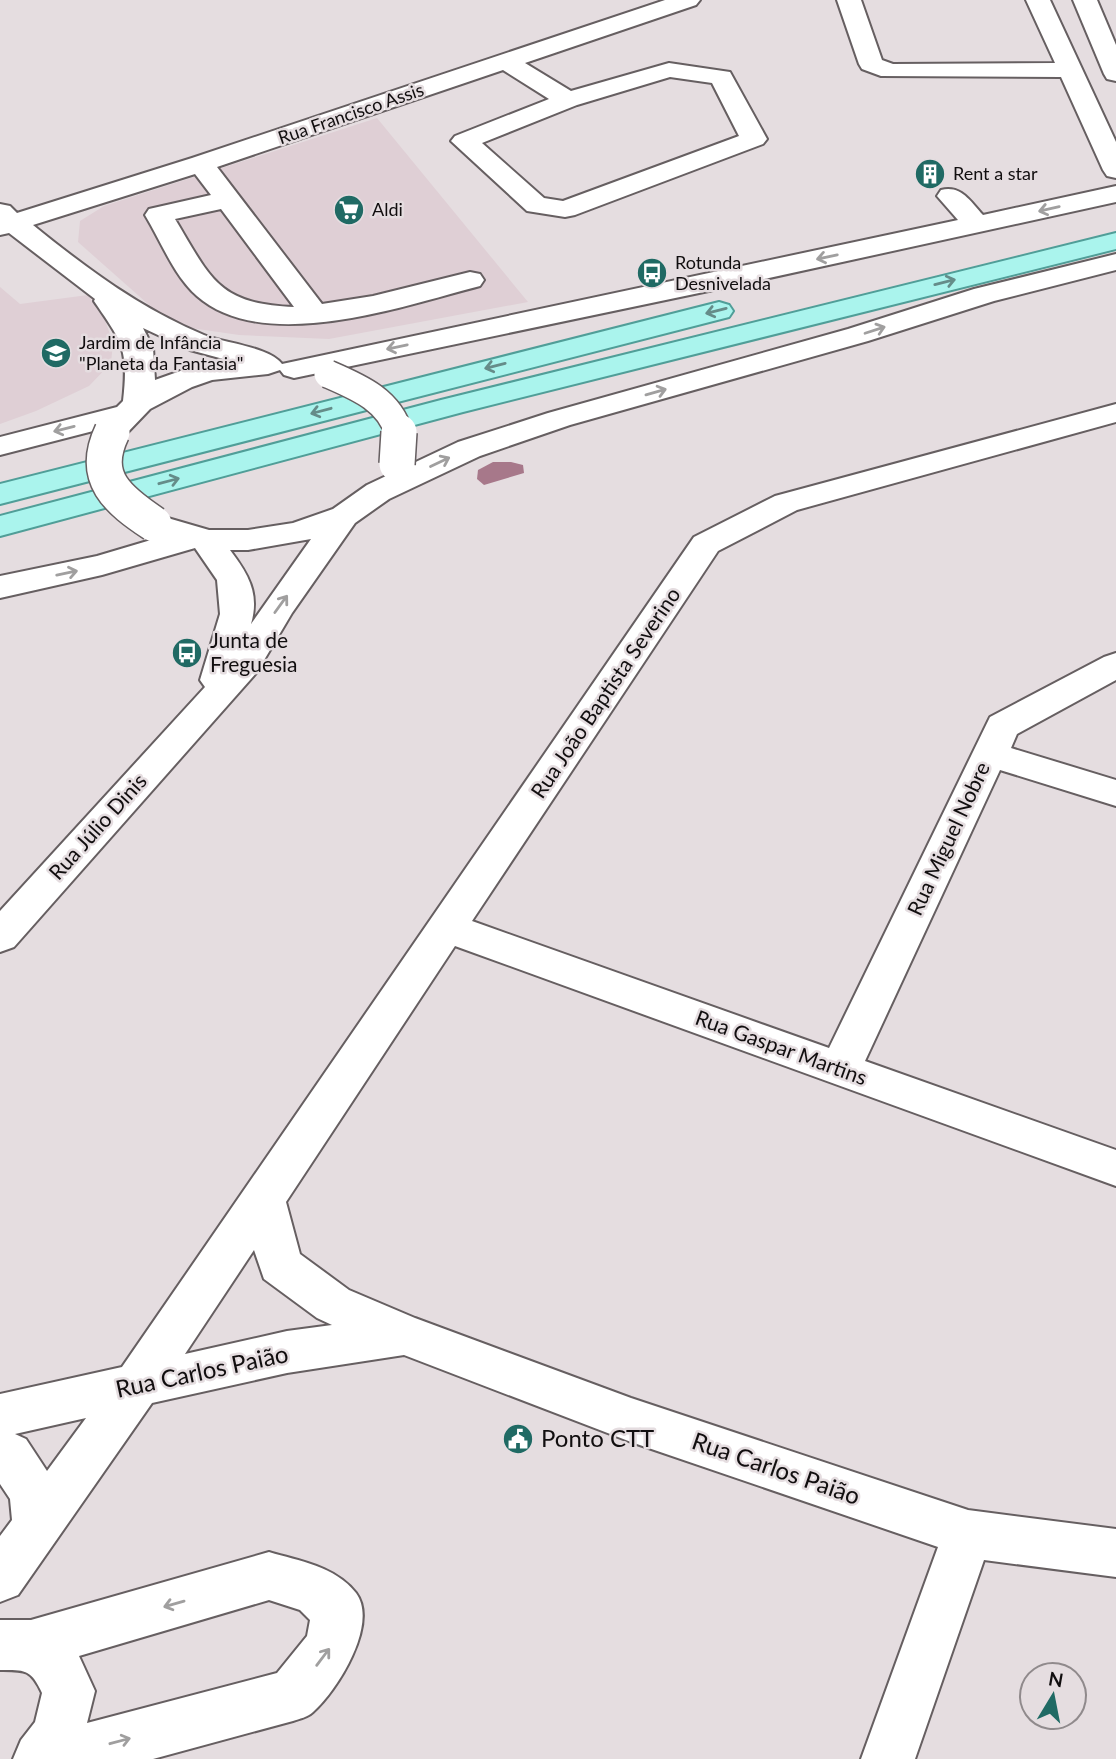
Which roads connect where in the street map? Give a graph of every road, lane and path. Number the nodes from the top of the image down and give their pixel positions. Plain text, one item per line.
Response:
1 (688, 0) edge
2 (849, 0) edge
3 (1038, 0) edge
4 (1116, 4) edge
5 (1086, 5) edge
6 (507, 62) junction
7 (1069, 70) junction
8 (1116, 74) edge
9 (568, 100) junction
10 (201, 164) junction
11 (1116, 170) edge
12 (1116, 194) edge
13 (950, 196) dead end
14 (228, 199) junction
15 (1116, 215) edge
16 (4, 221) edge
17 (977, 225) junction
18 (1116, 241) edge
19 (1109, 266) edge
20 (795, 278) junction
21 (470, 280) dead end
22 (96, 286) junction
23 (746, 304) dead end
24 (316, 316) junction
25 (281, 367) junction
26 (1116, 413) edge
27 (127, 414) junction
28 (0, 446) edge
29 (379, 492) junction
30 (0, 494) edge
31 (344, 516) junction
32 (0, 526) edge
33 (201, 538) junction
34 (0, 587) edge
35 (1116, 665) edge
36 (197, 717) junction
37 (990, 754) junction
38 (1116, 793) edge
39 (447, 928) junction
40 (0, 937) edge
41 (840, 1069) junction
42 (1116, 1168) edge
43 (263, 1199) junction
44 (405, 1335) junction
45 (136, 1387) junction
46 (0, 1416) edge
47 (0, 1451) edge
48 (37, 1526) junction
49 (968, 1534) junction
50 (1116, 1553) edge
51 (0, 1578) edge
52 (15, 1645) edge
53 (40, 1759) edge
54 (54, 1759) edge
55 (888, 1759) edge

1 - 6 street, Rua Francisco Assis
2 - 7 street
3 - 7 street
4 - 5 street
5 - 8 street
6 - 9 street
6 - 10 street, Rua Francisco Assis
7 - 11 street
9 - 9 street
10 - 14 street
10 - 16 street, Rua Francisco Assis
12 -> 17 street
13 - 17 street
14 - 24 street
14 - 24 street
15 - 20 main road
16 - 22 street
17 -> 20 street
32 -> 18 main road
29 -> 19 street
20 -> 25 street
21 - 24 street
22 - 25 street
22 - 27 street
23 -> 30 main road
25 - 27 street
25 - 29 street, bridge
26 - 39 street, Rua João Baptista Severino
27 -> 28 street
27 - 33 street, bridge
29 - 31 street
31 - 33 street
36 -> 31 street, Rua Júlio Dinis
34 -> 33 street
33 - 36 street, Rua Júlio Dinis
35 - 37 street, Rua Miguel Nobre
36 - 40 street, Rua Júlio Dinis
37 - 38 street
37 - 41 street, Rua Miguel Nobre
39 - 41 street, Rua Gaspar Martins
39 - 43 street, Rua João Baptista Severino
41 - 42 street, Rua Gaspar Martins
43 - 44 street, Rua Carlos Paião
43 - 45 street, Rua João Baptista Severino
44 - 45 street, Rua Carlos Paião
44 - 49 street, Rua Carlos Paião
45 - 46 street, Rua Carlos Paião
45 - 48 street, Rua João Baptista Severino
47 - 48 street
48 - 51 street, Rua João Baptista Severino
49 - 50 street, Rua Carlos Paião
49 - 55 street
52 - 53 street
54 -> 52 street

